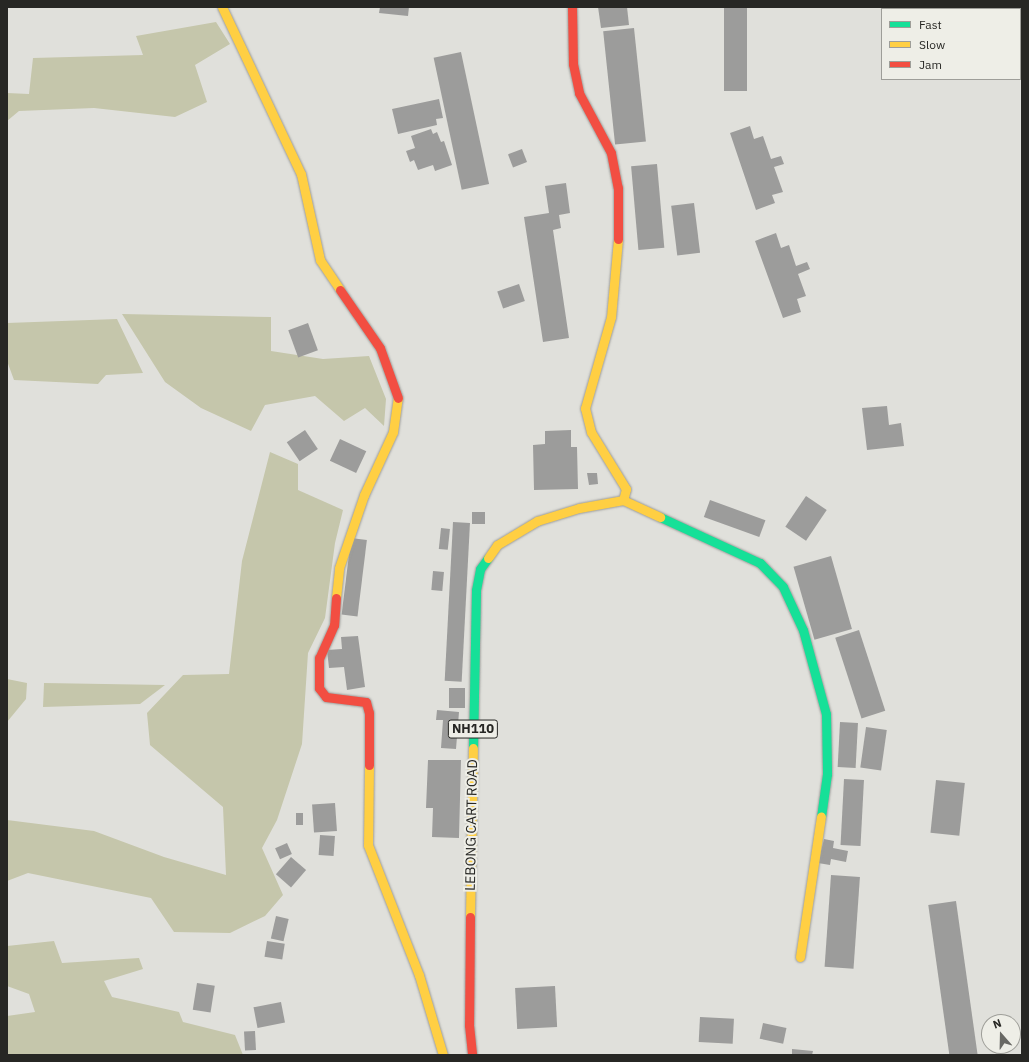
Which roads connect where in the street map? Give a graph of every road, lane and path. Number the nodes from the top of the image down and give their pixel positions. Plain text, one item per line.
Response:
1 (222, 7) edge
2 (572, 7) edge
3 (623, 500) junction
4 (800, 957) dead end
5 (443, 1055) edge
6 (472, 1055) edge

1 - 5 main road
2 - 3 main road
3 - 4 main road
3 - 6 main road, LEBONG CART ROAD / NH110

